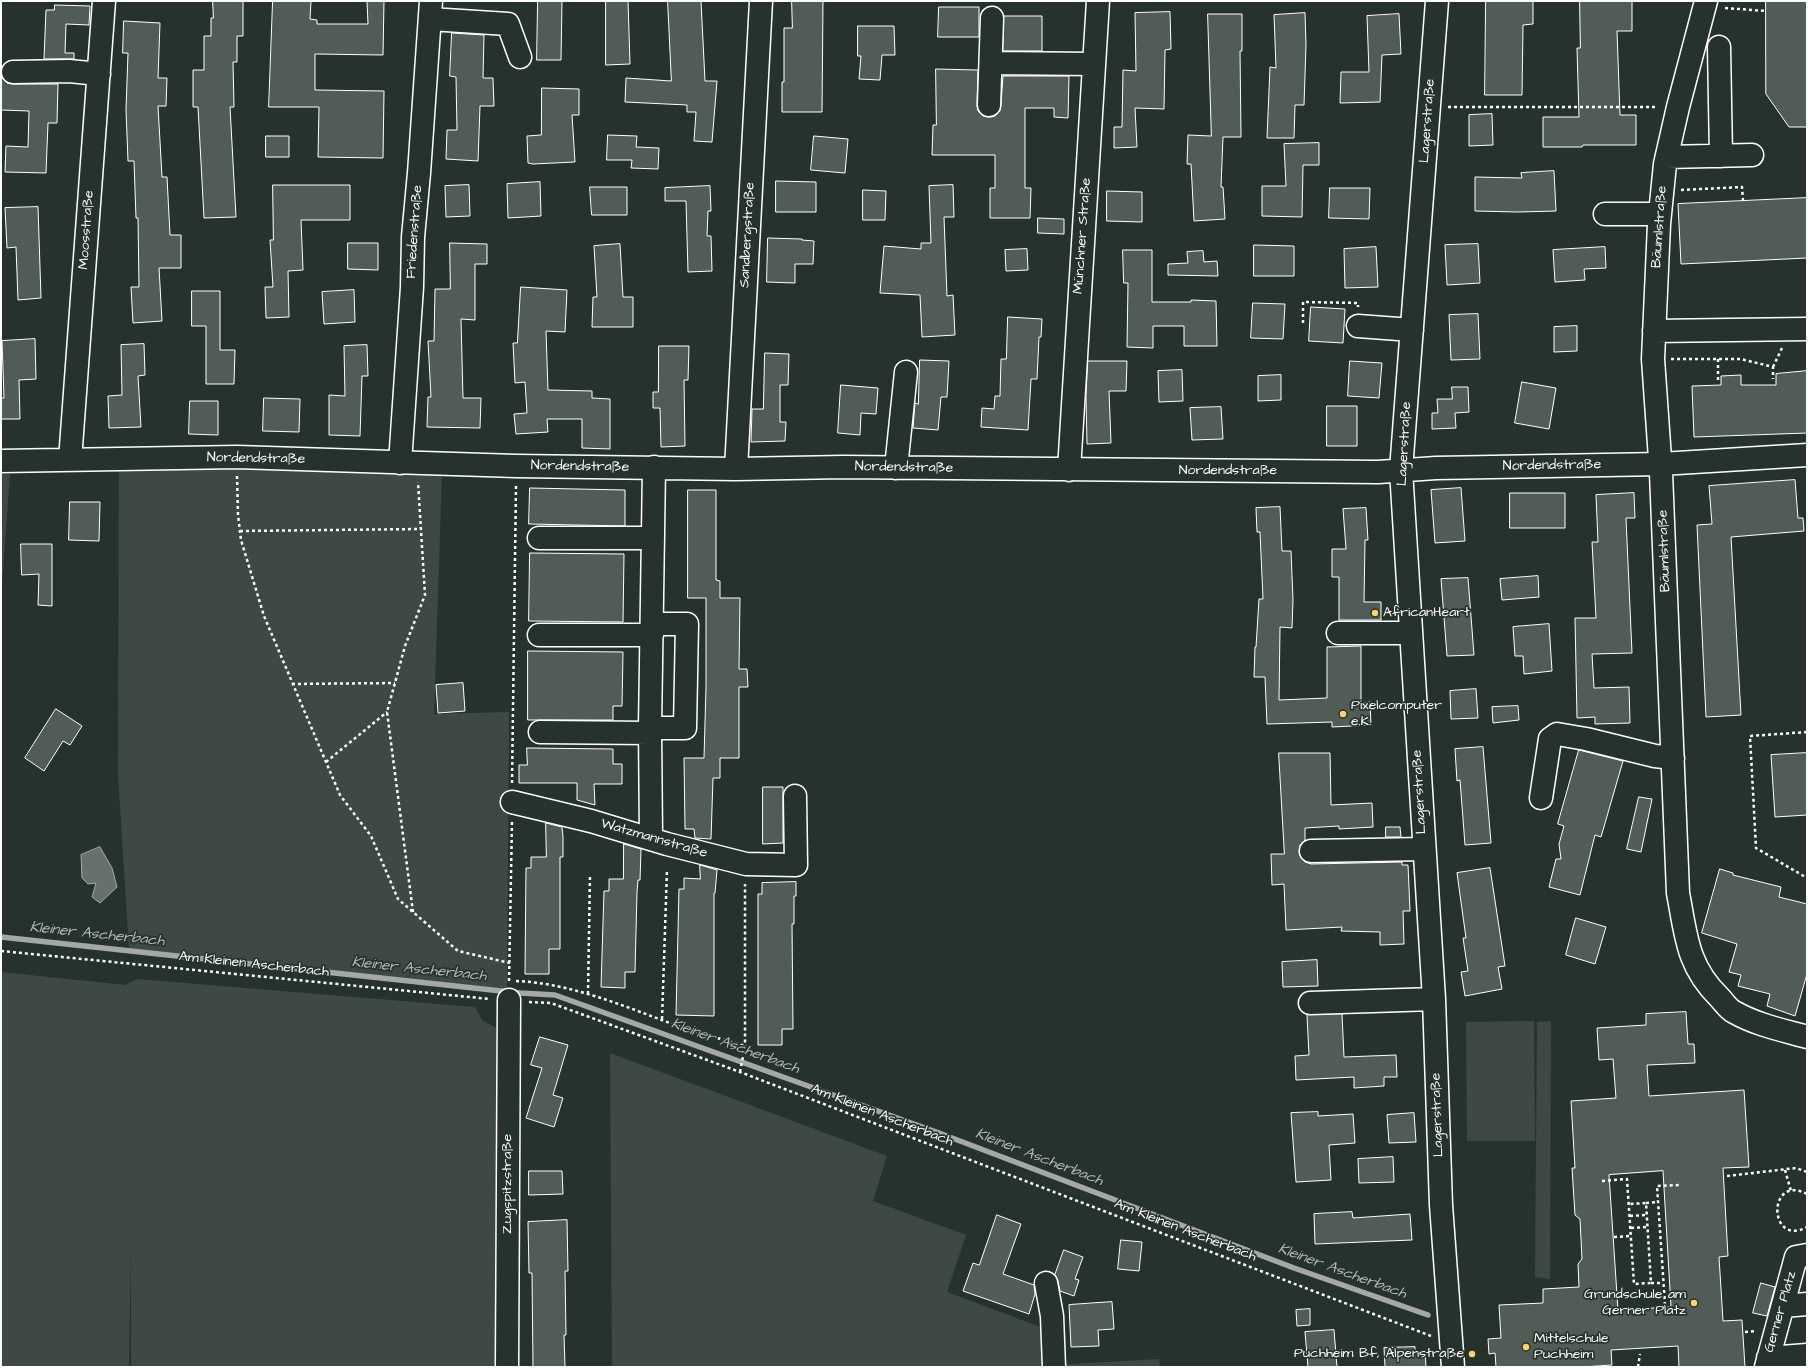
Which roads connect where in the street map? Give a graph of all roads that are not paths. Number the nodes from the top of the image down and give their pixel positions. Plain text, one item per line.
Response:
1 (104, 1) edge
2 (761, 1) edge
3 (1098, 1) edge
4 (1437, 1) edge
5 (1705, 4) edge
6 (430, 10) edge
7 (992, 18) dead end
8 (1719, 47) dead end
9 (520, 57) dead end
10 (991, 63) junction
11 (1094, 64) junction
12 (13, 72) dead end
13 (99, 74) junction
14 (989, 105) dead end
15 (1752, 155) dead end
16 (1721, 156) junction
17 (1667, 157) junction
18 (1605, 214) dead end
19 (1660, 214) junction
20 (1358, 326) road end
21 (1806, 329) edge
22 (1412, 330) junction
23 (1654, 331) junction
24 (906, 372) dead end
25 (1807, 455) edge
26 (70, 460) junction
27 (1, 461) edge
28 (409, 463) junction
29 (1661, 464) junction
30 (654, 467) junction
31 (896, 468) junction
32 (736, 469) junction
33 (1069, 470) junction
34 (1401, 470) junction
35 (539, 538) dead end
36 (653, 538) junction
37 (652, 629) junction
38 (1338, 632) dead end
39 (1411, 634) junction
40 (539, 635) dead end
41 (650, 730) junction
42 (540, 732) dead end
43 (1673, 758) junction
44 (795, 796) dead end
45 (1541, 798) dead end
46 (512, 802) road end
47 (651, 838) junction
48 (1424, 850) junction
49 (1311, 851) dead end
50 (1434, 999) junction
51 (509, 1000) road end
52 (1310, 1003) dead end
53 (1807, 1037) edge
54 (1802, 1256) edge
55 (1046, 1283) dead end
56 (1807, 1304) edge
57 (1783, 1306) junction
58 (1807, 1355) edge
59 (1767, 1363) edge
60 (507, 1367) edge
61 (1054, 1367) edge
62 (1453, 1367) edge

1 - 13 street, Moosstraße
2 - 32 street, Sandbergstraße
3 - 11 street, Münchner Straße
4 - 22 street, Lagerstraße
5 - 17 street, Bäumlstraße
6 - 9 street
6 - 28 street, Friedenstraße
7 - 10 street
8 - 16 street
10 - 11 street
10 - 14 street
11 - 33 street, Münchner Straße
12 - 13 street
13 - 26 street, Moosstraße
15 - 16 street
16 - 17 street
17 - 19 street, Bäumlstraße
18 - 19 street
19 - 23 street, Bäumlstraße
20 - 22 street
21 - 23 street
22 - 34 street, Lagerstraße
23 - 29 street, Bäumlstraße
24 - 31 street
25 - 29 street, Nordendstraße
26 - 27 street, Nordendstraße
26 - 28 street, Nordendstraße
28 - 30 street, Nordendstraße
29 - 34 street, Nordendstraße
29 - 43 street, Bäumlstraße
30 - 32 street, Nordendstraße
30 - 36 street
31 - 32 street, Nordendstraße
31 - 33 street, Nordendstraße
33 - 34 street, Nordendstraße
34 - 39 street, Lagerstraße
35 - 36 street
36 - 37 street
37 - 40 street
37 - 41 street
37 - 41 street
38 - 39 street
39 - 48 street, Lagerstraße
41 - 42 street
41 - 47 street
43 - 45 street
43 - 53 street, Bäumlstraße
44 - 47 street, Watzmannstraße
46 - 47 street, Watzmannstraße
48 - 49 street
48 - 50 street, Lagerstraße
50 - 52 street
50 - 62 street, Lagerstraße
51 - 60 street, Zugspitzstraße
54 - 57 street, Gerner Platz
55 - 61 street
56 - 57 street
57 - 59 street, Gerner Platz
58 - 59 street

